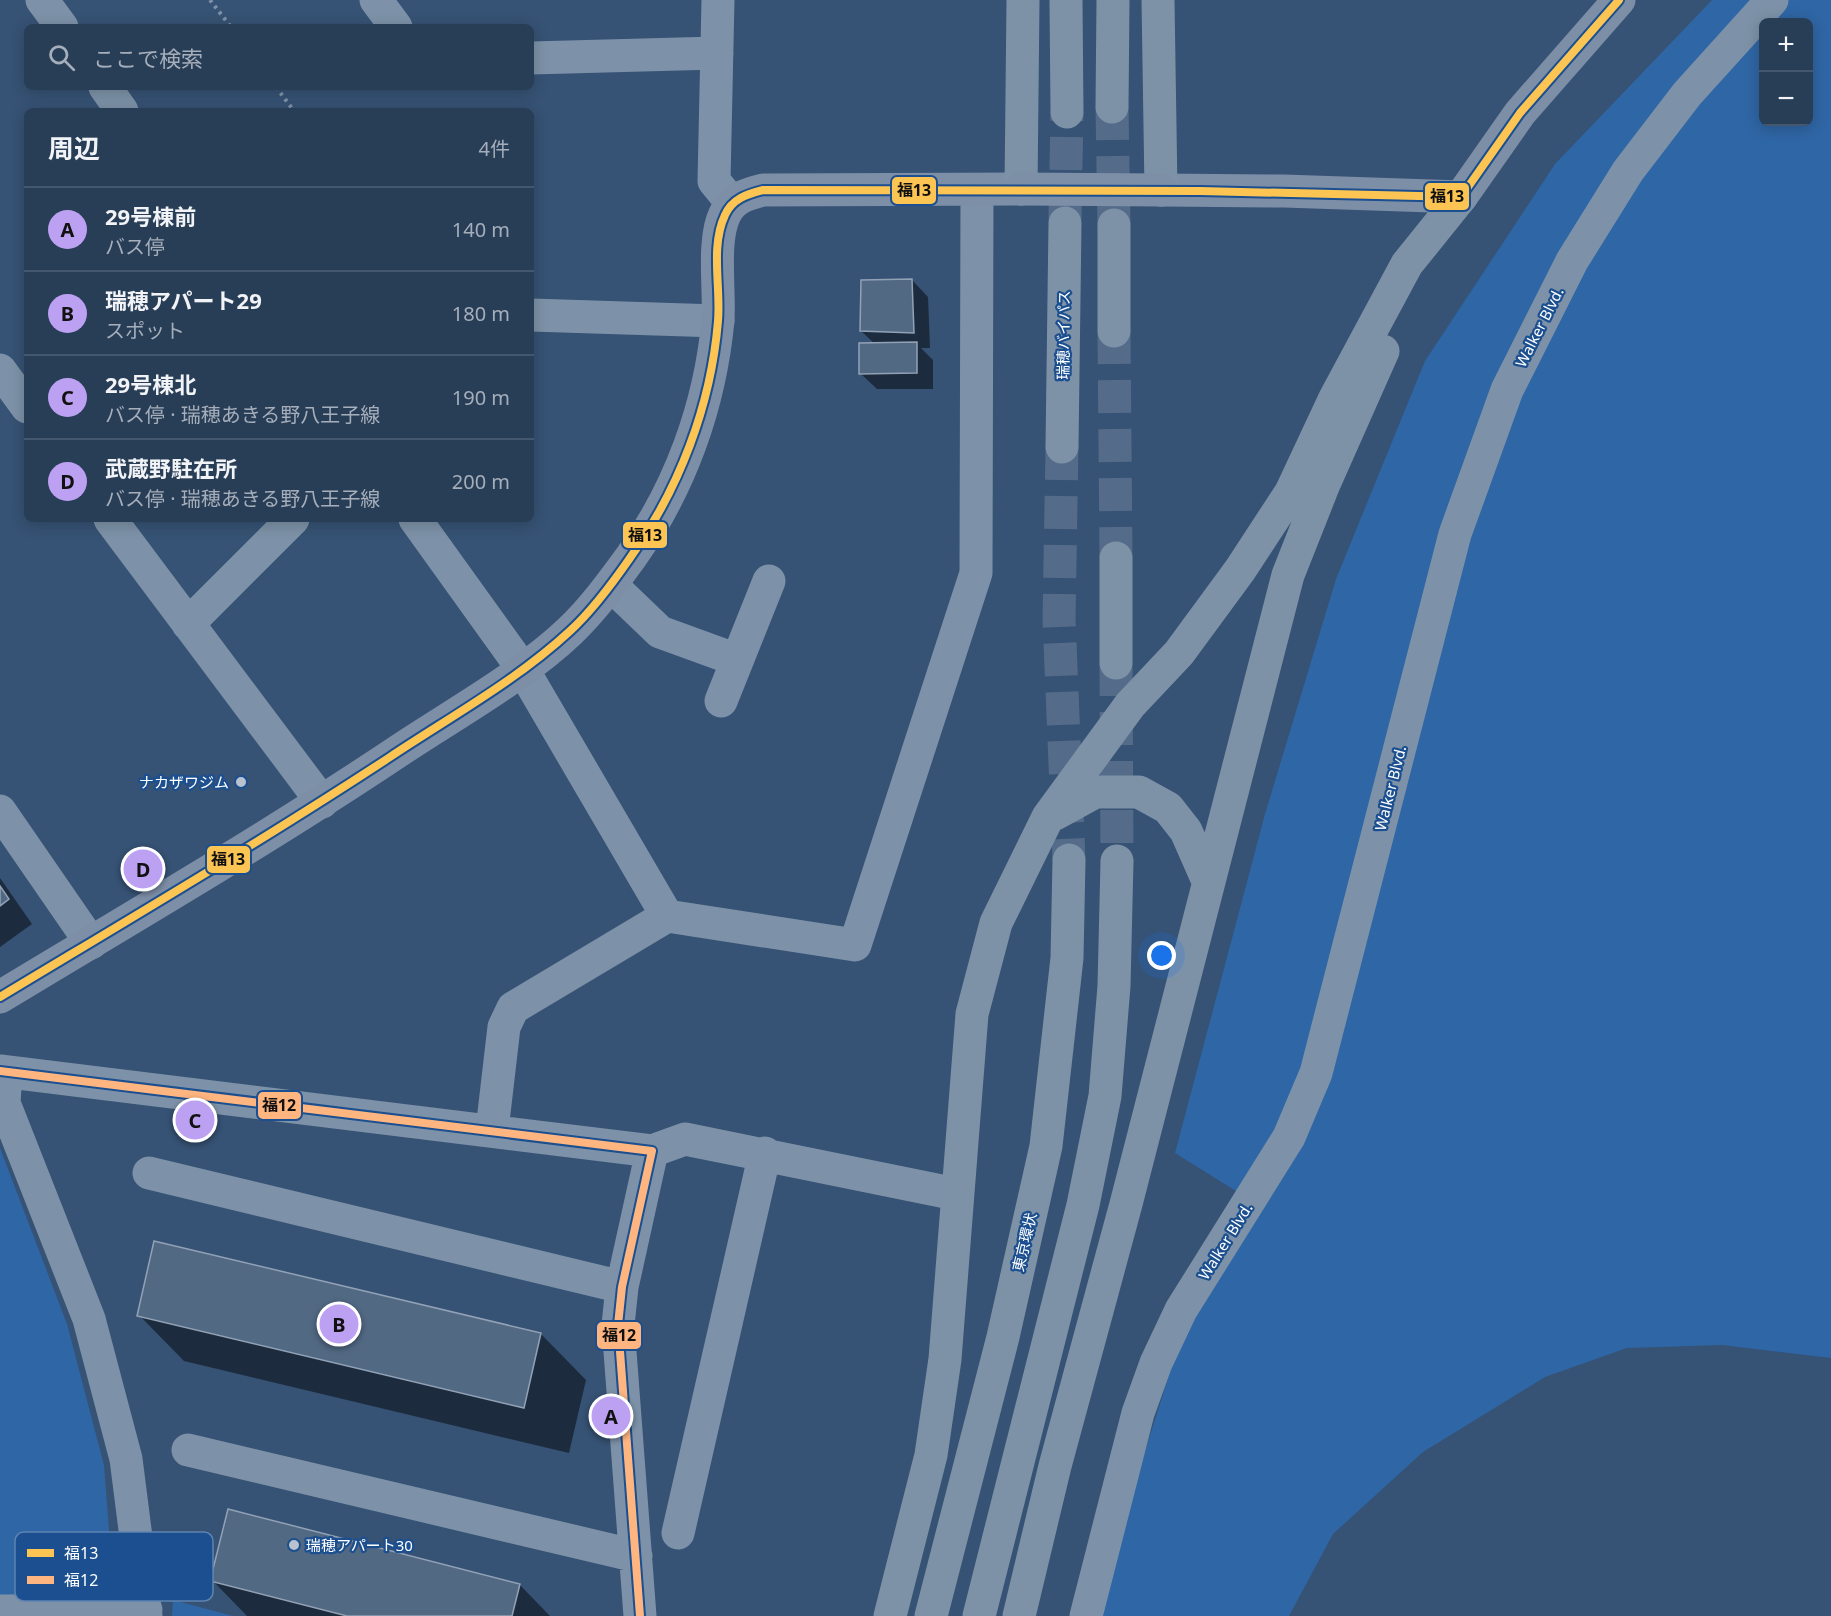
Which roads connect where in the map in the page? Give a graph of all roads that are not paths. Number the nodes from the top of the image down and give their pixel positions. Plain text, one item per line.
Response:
1 (42, 0) edge
2 (376, 0) edge
3 (718, 0) edge
4 (1023, 0) edge
5 (1066, 0) edge
6 (1113, 0) edge
7 (1158, 0) edge
8 (1619, 0) edge
9 (1772, 0) edge
10 (60, 24) edge
11 (394, 24) edge
12 (717, 53) junction
13 (534, 58) edge
14 (107, 90) edge
15 (1112, 107) tunnel mouth
16 (120, 108) edge
17 (1067, 112) tunnel mouth
18 (1021, 189) junction
19 (977, 190) junction
20 (1161, 190) junction
21 (1461, 197) junction
22 (732, 203) junction
23 (1065, 224) tunnel mouth
24 (1114, 225) tunnel mouth
25 (534, 315) edge
26 (718, 321) junction
27 (1114, 331) tunnel mouth
28 (0, 370) edge
29 (24, 403) edge
30 (1062, 447) tunnel mouth
31 (112, 522) edge
32 (289, 522) edge
33 (416, 522) edge
34 (1116, 558) tunnel mouth
35 (769, 581) dead end
36 (611, 585) junction
37 (188, 624) junction
38 (737, 660) junction
39 (1116, 663) tunnel mouth
40 (522, 668) junction
41 (721, 701) dead end
42 (322, 802) junction
43 (0, 811) edge
44 (1048, 817) junction
45 (1069, 860) tunnel mouth
46 (1117, 861) tunnel mouth
47 (1208, 881) junction
48 (667, 916) junction
49 (91, 943) junction
50 (0, 997) edge
51 (3, 1072) edge
52 (492, 1130) junction
53 (652, 1151) junction
54 (765, 1154) junction
55 (148, 1173) dead end
56 (956, 1194) junction
57 (622, 1287) junction
58 (188, 1450) dead end
59 (135, 1532) edge
60 (678, 1533) dead end
61 (636, 1556) junction
62 (0, 1611) edge
63 (146, 1613) edge
64 (639, 1616) edge
65 (890, 1616) edge
66 (931, 1616) edge
67 (979, 1616) edge
68 (1019, 1616) edge
69 (1086, 1616) edge

1 - 10 street
2 - 11 street
3 - 12 street
4 - 18 highway
5 - 17 highway
6 - 15 highway
7 - 20 highway
8 - 21 main road
9 - 69 street, Walker Blvd.
12 - 13 street
12 - 22 street
14 - 16 street
18 - 19 main road
18 - 20 main road, bridge
19 - 22 main road
19 - 48 street
20 - 21 main road
21 - 44 highway
21 - 47 highway
22 - 26 main road
23 - 30 highway, 瑞穂バイパス
24 - 27 highway
25 - 26 street
26 - 36 main road
28 - 29 street
31 - 37 street
32 - 37 street
33 - 40 street
34 - 39 highway
35 - 38 street
36 - 38 street
36 - 40 main road
37 - 42 street
38 - 41 street
40 - 42 main road
40 - 48 street
42 - 49 main road
43 - 49 street
44 - 47 highway
44 - 56 highway
45 - 66 highway, 東京環状
46 - 67 highway
47 - 68 highway
48 - 52 street
49 - 50 main road
51 - 52 street
51 - 59 street
52 - 53 street
53 - 54 street
53 - 57 street
54 - 56 street
54 - 60 street
55 - 57 street
56 - 65 highway
57 - 61 street
58 - 61 street
61 - 64 street
62 - 63 street

